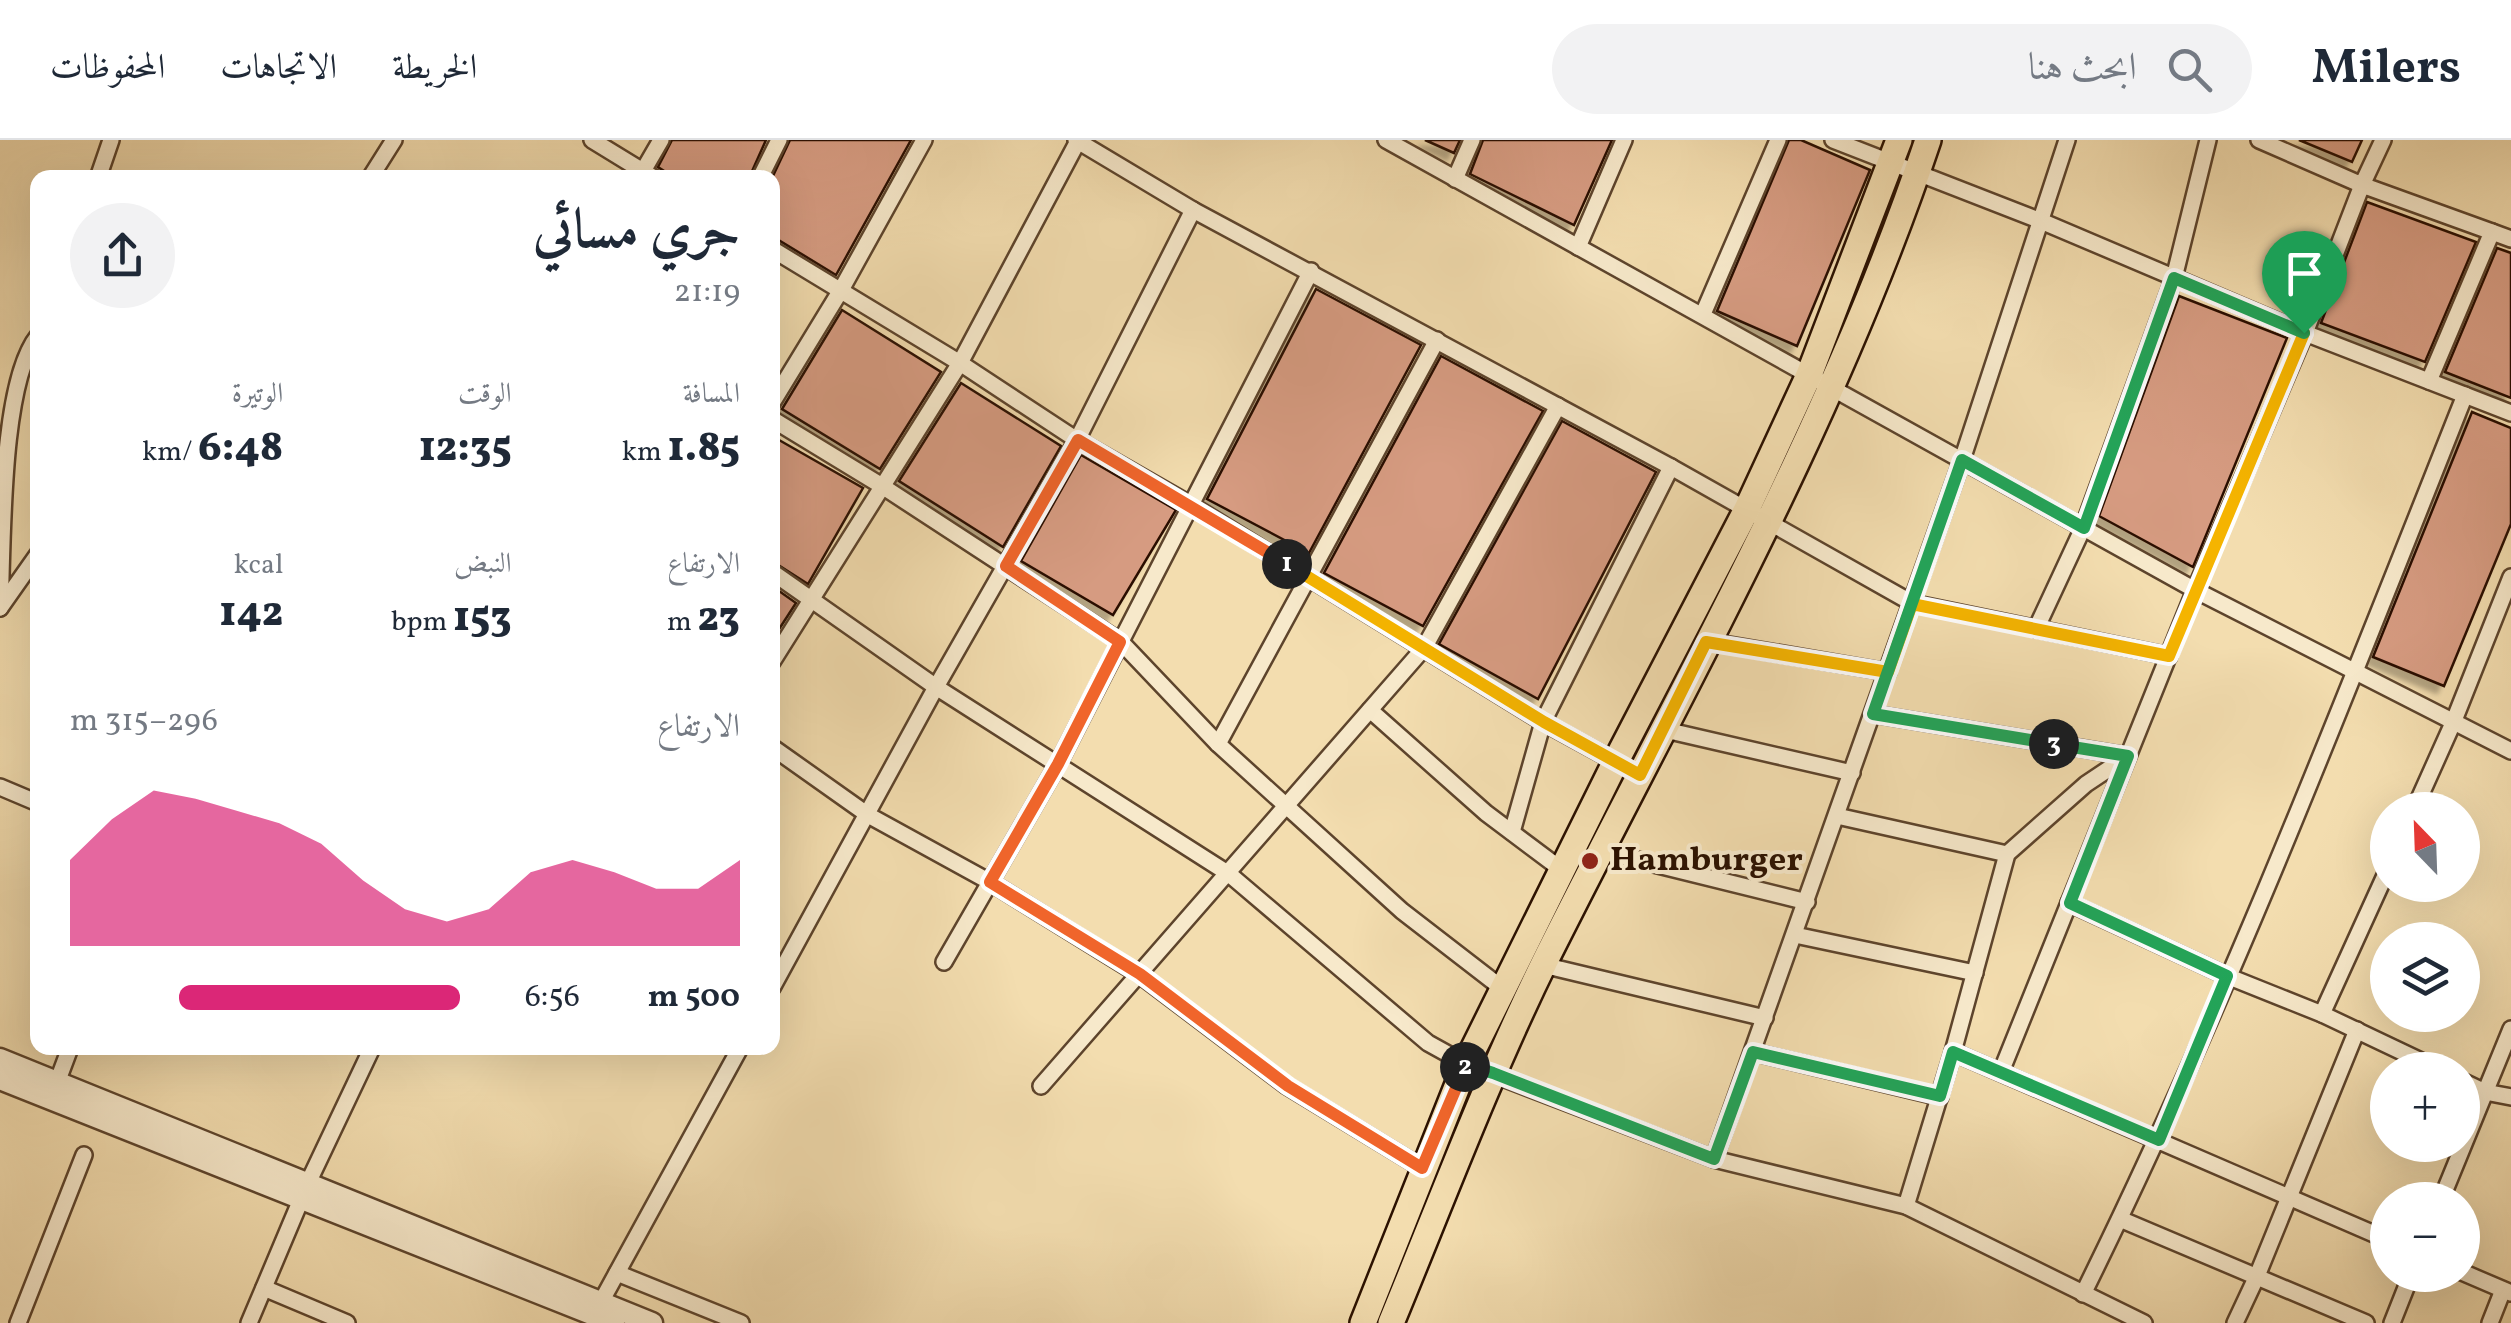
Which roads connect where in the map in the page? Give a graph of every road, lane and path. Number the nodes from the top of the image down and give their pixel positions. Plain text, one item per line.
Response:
1 (111, 140) edge
2 (394, 140) edge
3 (592, 140) edge
4 (661, 140) edge
5 (779, 140) edge
6 (924, 140) edge
7 (1386, 140) edge
8 (1472, 140) edge
9 (1624, 140) edge
10 (1778, 140) edge
11 (1833, 140) edge
12 (1928, 140) edge
13 (2067, 140) edge
14 (2208, 140) edge
15 (2259, 140) edge
16 (2383, 140) edge
17 (1077, 141) edge
18 (1895, 152) edge
19 (101, 170) edge
20 (375, 170) edge
21 (642, 170) edge
22 (650, 170) edge
23 (764, 170) edge
24 (1916, 174) junction
25 (1455, 179) junction
26 (2362, 185) junction
27 (1193, 210) junction
28 (2041, 221) junction
29 (2492, 232) junction
30 (2511, 240) edge
31 (1578, 247) junction
32 (780, 254) edge
33 (1310, 271) junction
34 (2174, 278) junction
35 (841, 290) junction
36 (1703, 314) junction
37 (2304, 333) junction
38 (1437, 340) junction
39 (30, 346) edge
40 (960, 363) junction
41 (1820, 380) junction
42 (2429, 381) junction
43 (780, 390) edge
44 (2465, 395) junction
45 (1558, 406) junction
46 (2511, 412) edge
47 (780, 424) edge
48 (1078, 440) junction
49 (1962, 460) junction
50 (1671, 466) junction
51 (882, 486) junction
52 (1191, 505) junction
53 (1758, 515) junction
54 (2084, 528) junction
55 (30, 565) edge
56 (1006, 566) junction
57 (780, 577) edge
58 (2511, 577) edge
59 (1310, 578) junction
60 (2195, 590) junction
61 (812, 598) junction
62 (1912, 604) junction
63 (0, 608) edge
64 (2036, 630) junction
65 (1120, 642) junction
66 (1706, 642) junction
67 (1424, 648) junction
68 (780, 649) edge
69 (2169, 656) junction
70 (1888, 672) junction
71 (2355, 672) junction
72 (936, 688) junction
73 (1370, 710) junction
74 (1873, 714) junction
75 (1544, 722) junction
76 (2454, 722) junction
77 (1661, 729) junction
78 (1218, 744) junction
79 (2511, 751) edge
80 (780, 753) edge
81 (2128, 756) junction
82 (1615, 763) junction
83 (1058, 764) junction
84 (1852, 773) junction
85 (1640, 775) junction
86 (0, 787) edge
87 (2422, 792) edge
88 (30, 800) edge
89 (1288, 805) junction
90 (868, 814) junction
91 (1837, 816) junction
92 (1512, 832) junction
93 (1601, 851) junction
94 (2007, 854) junction
95 (1562, 870) junction
96 (1229, 874) junction
97 (990, 882) junction
98 (1806, 902) junction
99 (2373, 902) edge
100 (2070, 903) junction
101 (1795, 934) junction
102 (944, 962) dead end
103 (1543, 965) junction
104 (1975, 972) junction
105 (780, 974) edge
106 (1140, 974) junction
107 (2227, 976) junction
108 (1503, 989) junction
109 (2322, 1014) junction
110 (1765, 1018) junction
111 (2511, 1029) edge
112 (2356, 1030) junction
113 (1753, 1052) junction
114 (1953, 1052) junction
115 (2402, 1052) edge
116 (67, 1055) edge
117 (369, 1055) edge
118 (736, 1055) edge
119 (0, 1059) edge
120 (1466, 1064) junction
121 (2001, 1072) junction
122 (1493, 1073) junction
123 (0, 1079) edge
124 (58, 1080) junction
125 (1041, 1086) dead end
126 (2480, 1089) edge
127 (2485, 1092) junction
128 (1940, 1096) junction
129 (2511, 1097) edge
130 (2159, 1140) junction
131 (84, 1155) dead end
132 (1714, 1159) junction
133 (1422, 1168) junction
134 (2448, 1182) edge
135 (305, 1190) junction
136 (2290, 1198) junction
137 (1906, 1206) junction
138 (2120, 1218) junction
139 (2370, 1232) edge
140 (617, 1272) junction
141 (2258, 1276) junction
142 (2480, 1280) edge
143 (264, 1288) junction
144 (2404, 1292) edge
145 (2507, 1292) edge
146 (2083, 1294) junction
147 (601, 1302) junction
148 (18, 1323) edge
149 (249, 1323) edge
150 (347, 1323) edge
151 (614, 1323) edge
152 (652, 1323) edge
153 (741, 1323) edge
154 (1363, 1323) edge
155 (1392, 1323) edge
156 (2144, 1323) edge
157 (2234, 1323) edge
158 (2366, 1323) edge
159 (2392, 1323) edge
160 (2490, 1323) edge

1 - 19 street
2 - 20 street
3 - 21 street
4 - 22 street
5 - 23 street
6 - 35 street
7 - 25 street
8 - 25 street
9 - 31 street
10 - 36 street
11 - 18 street
12 - 24 main road
13 - 28 street
14 - 34 street
15 - 26 street
16 - 26 street
17 - 27 street
17 - 40 street
18 - 24 street
18 - 41 main road
24 - 28 street
24 - 41 main road
25 - 31 street
26 - 29 street
26 - 37 street
27 - 33 street
27 - 48 street
28 - 34 street
28 - 49 street
29 - 30 street
29 - 42 street
31 - 36 street
32 - 35 street
33 - 38 street
33 - 52 street
34 - 37 street
34 - 54 street
35 - 40 street
35 - 43 street
36 - 41 street
37 - 42 street
37 - 60 street
38 - 45 street
38 - 59 street
39 - 63 street
40 - 48 street
40 - 51 street
41 - 49 street
41 - 53 main road
42 - 44 street
44 - 46 street
44 - 71 street
45 - 50 street
45 - 67 street
47 - 51 street
48 - 52 street
48 - 56 street
49 - 54 street
49 - 62 street
50 - 53 street
50 - 75 street
51 - 56 street
51 - 61 street
52 - 59 street
52 - 65 street
53 - 62 street
53 - 66 main road
53 - 82 main road
54 - 60 street
54 - 64 street
55 - 63 street
56 - 65 street
56 - 72 street
57 - 61 street
58 - 76 street
59 - 67 street
59 - 78 street
60 - 69 street
60 - 71 street
61 - 68 street
61 - 72 street
62 - 64 street
62 - 70 street
64 - 69 street
65 - 78 street
65 - 83 street
66 - 70 street
66 - 77 main road
67 - 73 street
67 - 75 street
69 - 81 street
70 - 74 street
71 - 76 street
71 - 107 street
72 - 83 street
72 - 90 street
73 - 89 street
73 - 92 street
74 - 81 street
74 - 84 street
75 - 82 street
75 - 92 street
76 - 79 street
76 - 87 street
77 - 84 street
77 - 85 main road
78 - 89 street
80 - 90 street
81 - 94 street
81 - 100 street
82 - 85 street
82 - 95 main road
83 - 96 street
83 - 97 street
84 - 91 street
85 - 93 main road
86 - 88 street
89 - 96 street
89 - 108 street
90 - 97 street
90 - 105 street
91 - 94 street
91 - 98 street
92 - 95 street
93 - 98 street
93 - 103 main road
94 - 104 street
95 - 108 main road
96 - 106 street
96 - 120 street
97 - 102 street
97 - 106 street
98 - 101 street
99 - 109 street
100 - 107 street
100 - 121 street
101 - 104 street
101 - 110 street
103 - 110 street
103 - 122 main road
104 - 114 street
106 - 125 street
106 - 133 street
107 - 109 street
107 - 130 street
108 - 120 main road
109 - 112 street
110 - 113 street
111 - 127 street
112 - 115 street
112 - 136 street
113 - 128 street
113 - 132 street
114 - 121 street
114 - 128 street
116 - 124 street
117 - 135 street
118 - 140 street
119 - 124 street
120 - 122 street
120 - 133 main road
121 - 130 street
122 - 132 street
122 - 155 main road
123 - 135 street
124 - 135 street
126 - 127 street
127 - 129 street
127 - 134 street
128 - 137 street
130 - 136 street
130 - 138 street
131 - 148 street
132 - 137 street
133 - 154 main road
135 - 143 street
135 - 147 street
135 - 151 street
136 - 139 street
136 - 141 street
137 - 146 street
138 - 141 street
138 - 146 street
140 - 147 street
140 - 153 street
141 - 157 street
141 - 158 street
142 - 145 street
143 - 149 street
143 - 150 street
144 - 159 street
145 - 160 street
146 - 156 street
147 - 152 street

